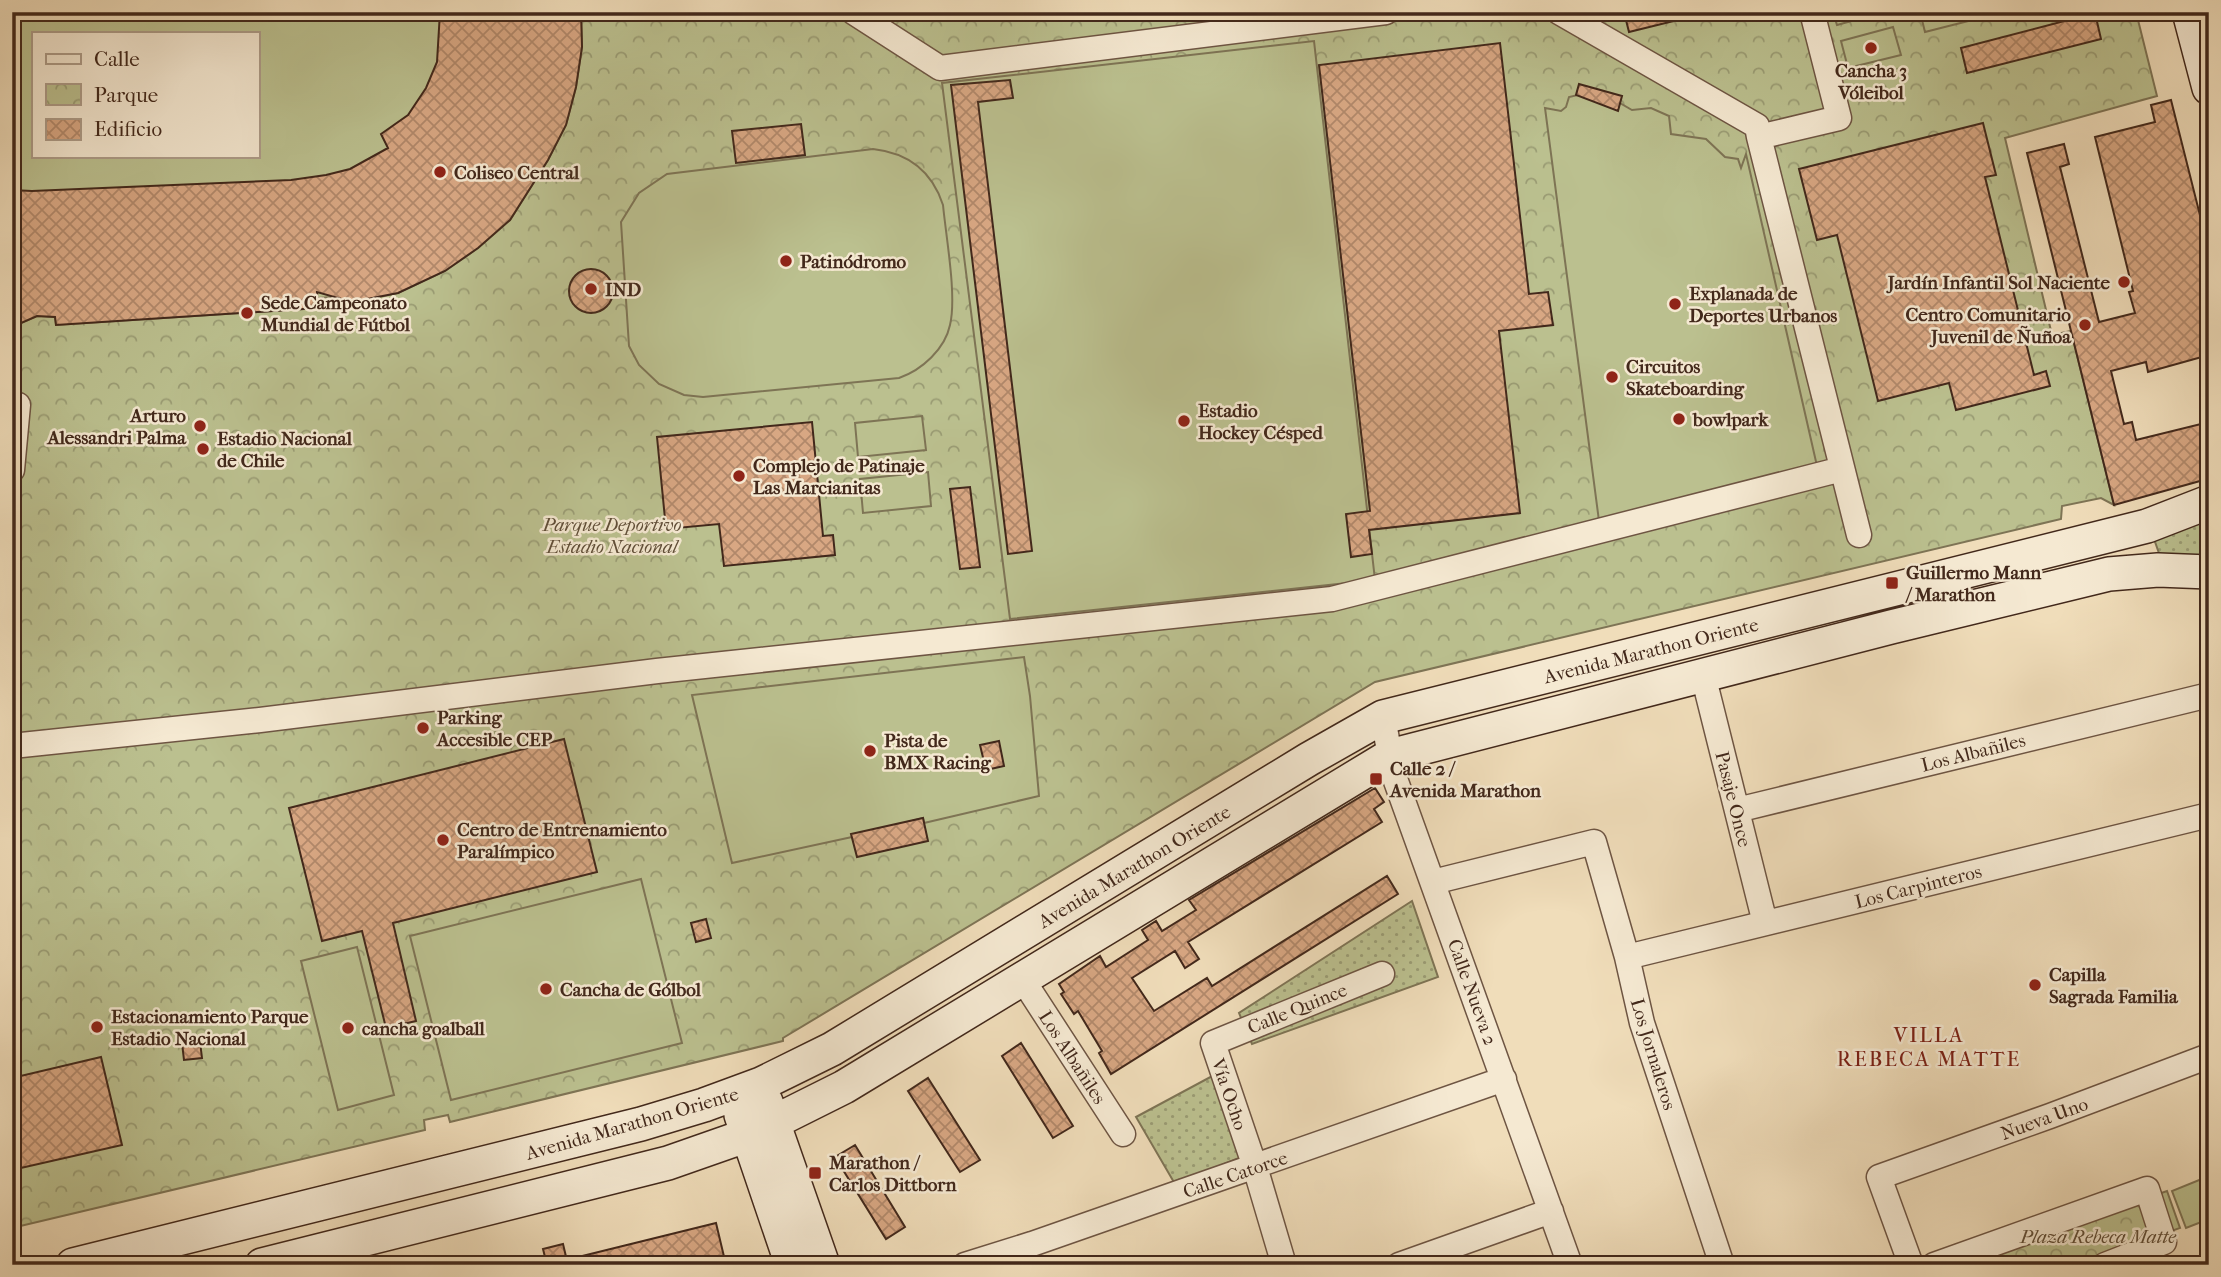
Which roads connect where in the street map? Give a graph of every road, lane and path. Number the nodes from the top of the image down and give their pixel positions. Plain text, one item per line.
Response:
1 (853, 12) edge
2 (1386, 12) edge
3 (1559, 12) edge
4 (1812, 12) edge
5 (2189, 12) edge
6 (2209, 88) edge
7 (1759, 137) junction
8 (18, 405) dead end
9 (1842, 469) junction
10 (12, 470) edge
11 (2209, 502) edge
12 (1859, 535) dead end
13 (2209, 572) edge
14 (1703, 676) junction
15 (2209, 695) edge
16 (1383, 717) junction
17 (12, 746) edge
18 (1390, 756) junction
19 (1737, 810) junction
20 (2209, 816) edge
21 (1156, 853) junction
22 (1433, 882) junction
23 (1178, 884) junction
24 (1765, 923) junction
25 (1627, 957) junction
26 (1382, 974) dead end
27 (1023, 980) junction
28 (1213, 1043) joint
29 (2209, 1056) edge
30 (1504, 1079) junction
31 (844, 1087) junction
32 (748, 1089) junction
33 (761, 1129) junction
34 (1123, 1134) dead end
35 (519, 1155) junction
36 (668, 1163) junction
37 (1255, 1167) junction
38 (531, 1199) junction
39 (786, 1203) junction
40 (1551, 1211) junction
41 (73, 1265) edge
42 (262, 1265) edge
43 (792, 1265) edge
44 (823, 1265) edge
45 (965, 1265) edge
46 (1284, 1265) edge
47 (1399, 1265) edge
48 (1570, 1265) edge
49 (1722, 1265) edge
50 (1911, 1265) edge
51 (1934, 1265) edge
52 (2105, 1265) edge

1 - 2 street
3 - 7 street
4 - 7 street
5 - 6 main road
7 - 9 street
8 - 10 street
9 - 12 street
9 - 17 street
11 - 16 main road, Avenida Marathon Oriente
13 - 14 main road, Avenida Marathon Oriente
14 - 18 main road, Avenida Marathon Oriente
14 - 19 street, Pasaje Once
15 - 19 street, Los Albañiles
16 - 18 street, Calle Nueva 2
16 - 21 main road, Avenida Marathon Oriente
18 - 22 street, Calle Nueva 2
18 - 23 main road, Avenida Marathon Oriente
19 - 24 street, Pasaje Once
20 - 24 street, Los Carpinteros
21 - 23 main road
21 - 32 main road, Avenida Marathon Oriente
22 - 25 street, Los Jornaleros
22 - 30 street, Calle Nueva 2
23 - 27 main road, Avenida Marathon Oriente
24 - 25 street, Los Carpinteros
25 - 49 street, Los Jornaleros
26 - 28 street, Calle Quince
27 - 31 main road, Avenida Marathon Oriente
27 - 34 street, Los Albañiles
28 - 37 street, Vía Ocho
29 - 50 street, Nueva Uno
30 - 37 street, Calle Catorce
30 - 40 street, Calle Nueva 2
31 - 33 main road, Avenida Marathon Oriente
31 - 39 main road
32 - 33 main road
32 - 35 main road, Avenida Marathon Oriente
33 - 36 main road, Avenida Marathon Oriente
33 - 39 main road
35 - 38 main road
35 - 41 main road, Avenida Marathon Oriente
36 - 38 main road, Avenida Marathon Oriente
36 - 39 main road
37 - 45 street, Calle Catorce
37 - 46 street, Vía Ocho
38 - 42 main road, Avenida Marathon Oriente
39 - 43 main road
39 - 44 main road
40 - 47 street
40 - 48 street, Calle Nueva 2
51 - 52 street

